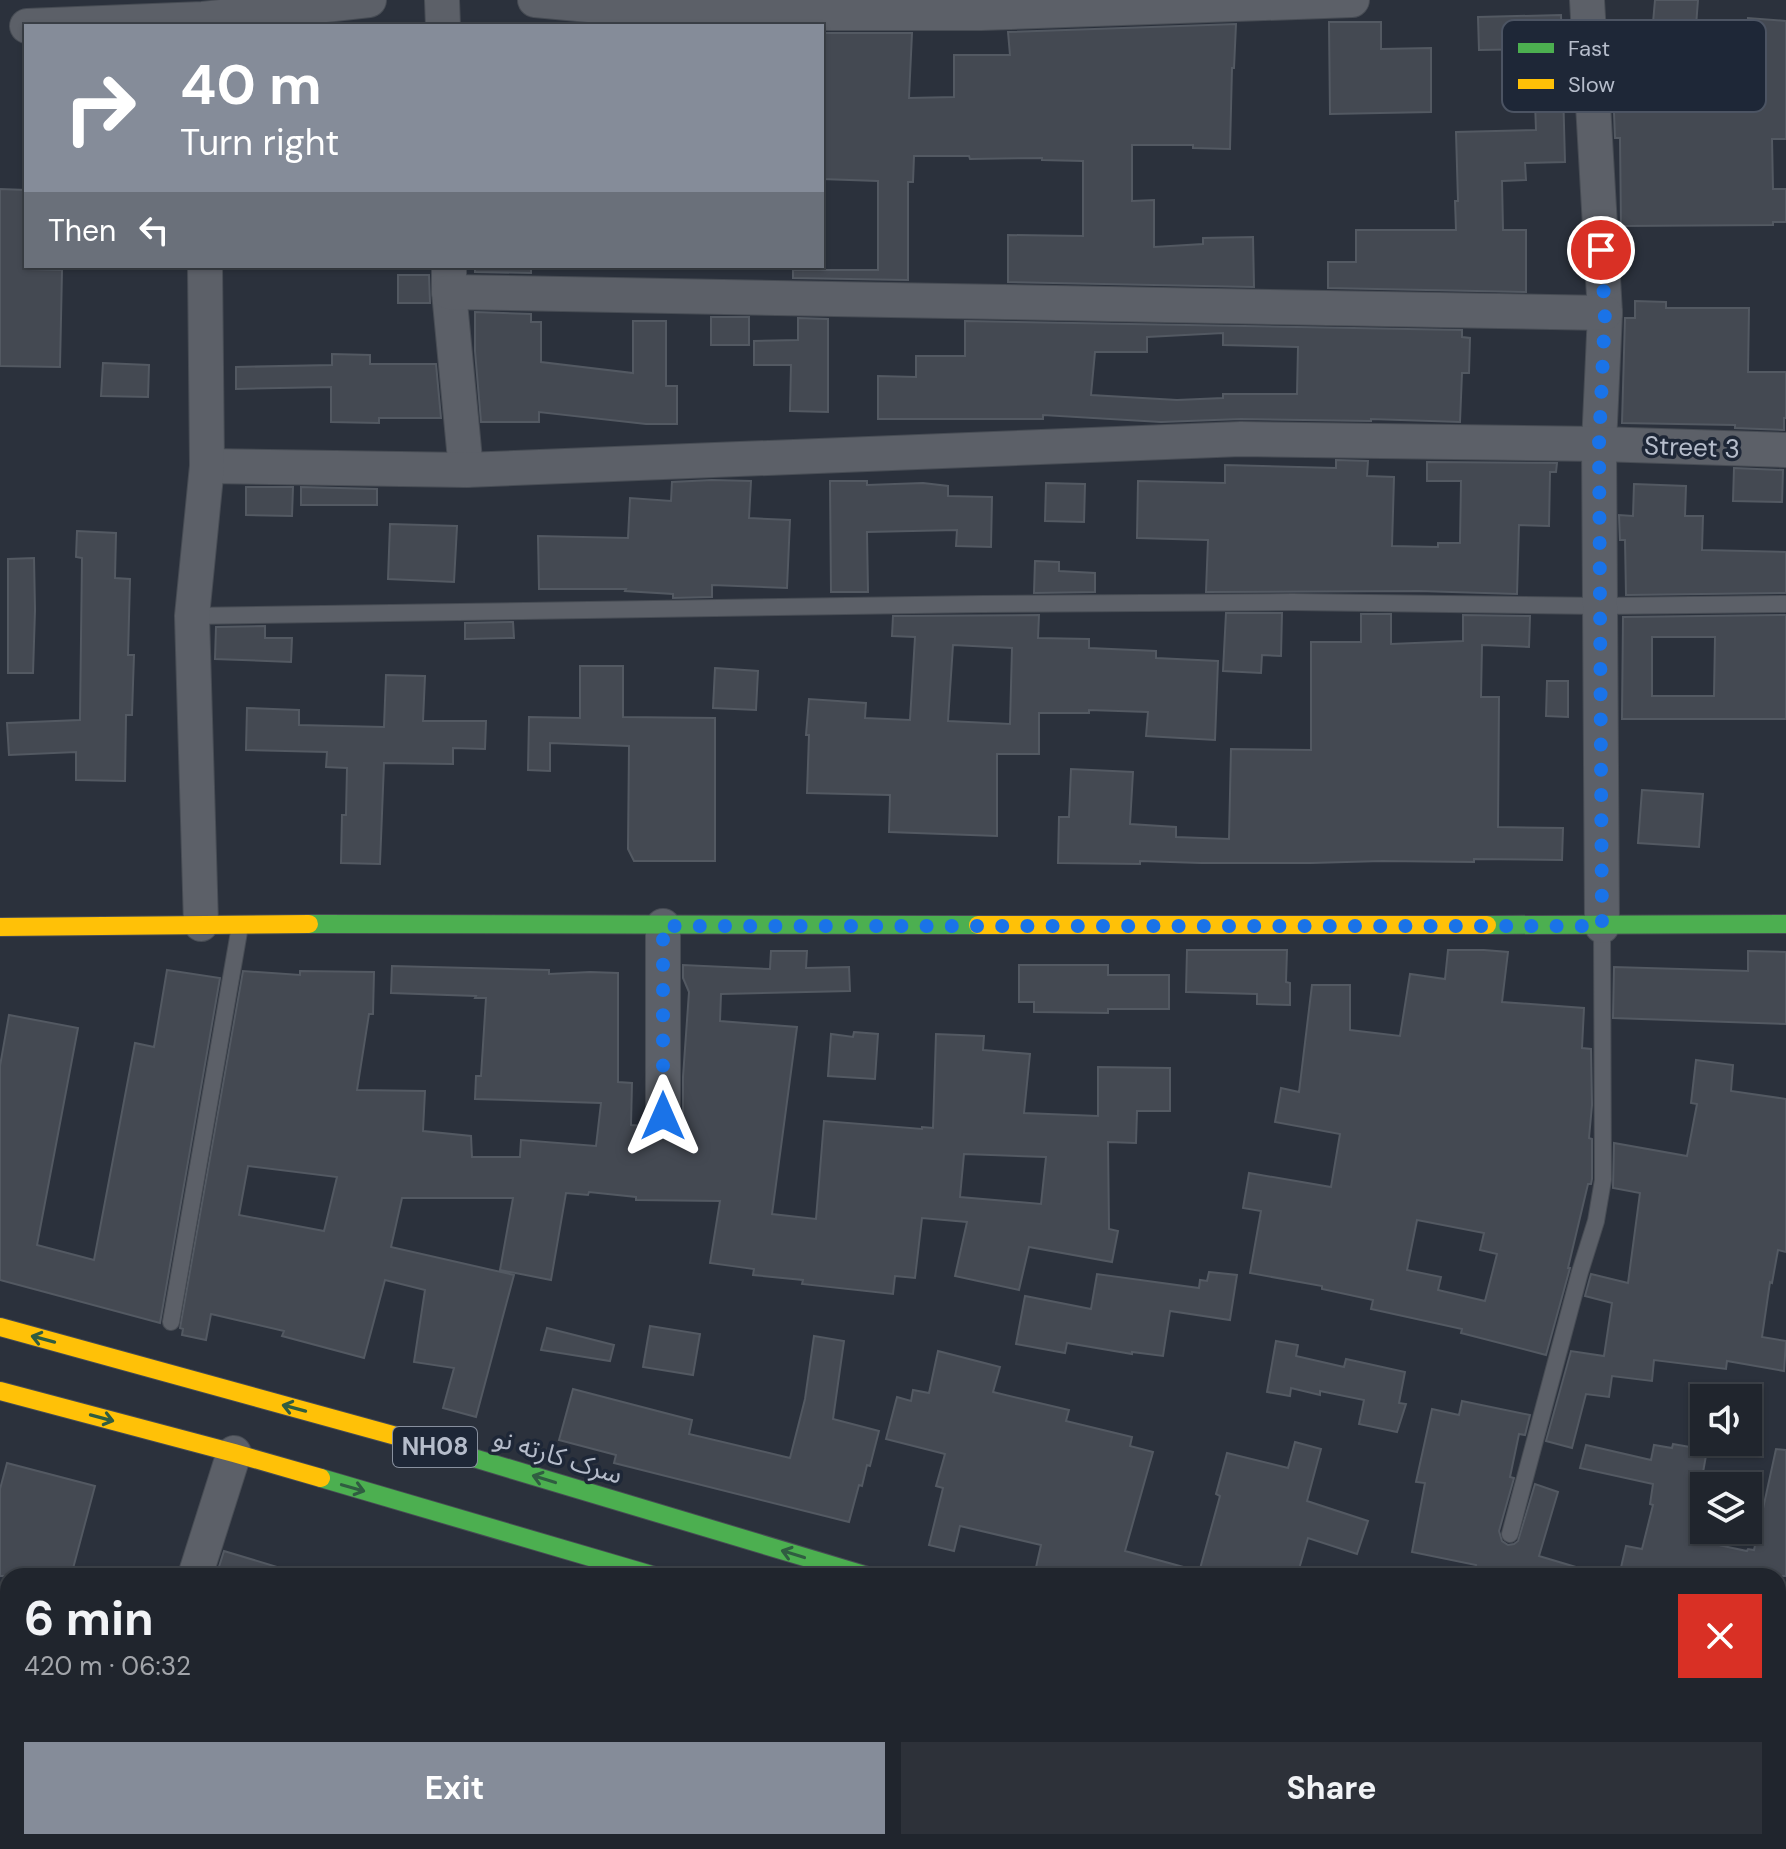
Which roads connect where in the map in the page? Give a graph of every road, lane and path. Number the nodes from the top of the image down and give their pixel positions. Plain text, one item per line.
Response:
1 (369, 0) edge
2 (442, 0) edge
3 (535, 0) edge
4 (1352, 0) edge
5 (1587, 0) edge
6 (676, 6) edge
7 (981, 7) edge
8 (203, 15) edge
9 (1588, 20) edge
10 (59, 24) edge
11 (443, 24) edge
12 (24, 26) edge
13 (0, 27) edge
14 (1593, 112) edge
15 (205, 268) edge
16 (449, 279) edge
17 (1605, 313) junction
18 (1599, 444) junction
19 (1786, 450) edge
20 (207, 466) junction
21 (466, 470) junction
22 (1786, 604) edge
23 (1600, 606) junction
24 (192, 616) junction
25 (201, 924) junction
26 (241, 924) junction
27 (1786, 924) edge
28 (663, 926) junction
29 (1602, 926) junction
30 (0, 927) edge
31 (663, 1116) dead end
32 (171, 1322) dead end
33 (0, 1327) edge
34 (0, 1391) edge
35 (234, 1453) junction
36 (1510, 1534) dead end
37 (198, 1568) edge
38 (628, 1568) edge
39 (841, 1568) edge

1 - 8 street
2 - 11 street
3 - 6 street
4 - 7 street
5 - 9 street
6 - 7 street
8 - 10 street
12 - 13 street
14 - 17 street
15 - 20 street
16 - 17 street
16 - 21 street
17 - 18 street
18 - 19 street, Street 3
18 - 21 street, Street 3
18 - 23 street
20 - 21 street, Street 3
20 - 24 street
22 - 23 lane
23 - 24 lane
23 - 29 street
24 - 25 street
25 - 26 main road
25 - 30 main road
26 - 28 main road
26 - 32 lane
27 - 29 main road
28 - 29 main road
28 - 31 street
29 - 36 lane
39 -> 33 main road, سرک کارته نو / NH08
34 -> 35 main road, NH08
35 - 37 street
35 -> 38 main road, NH08

